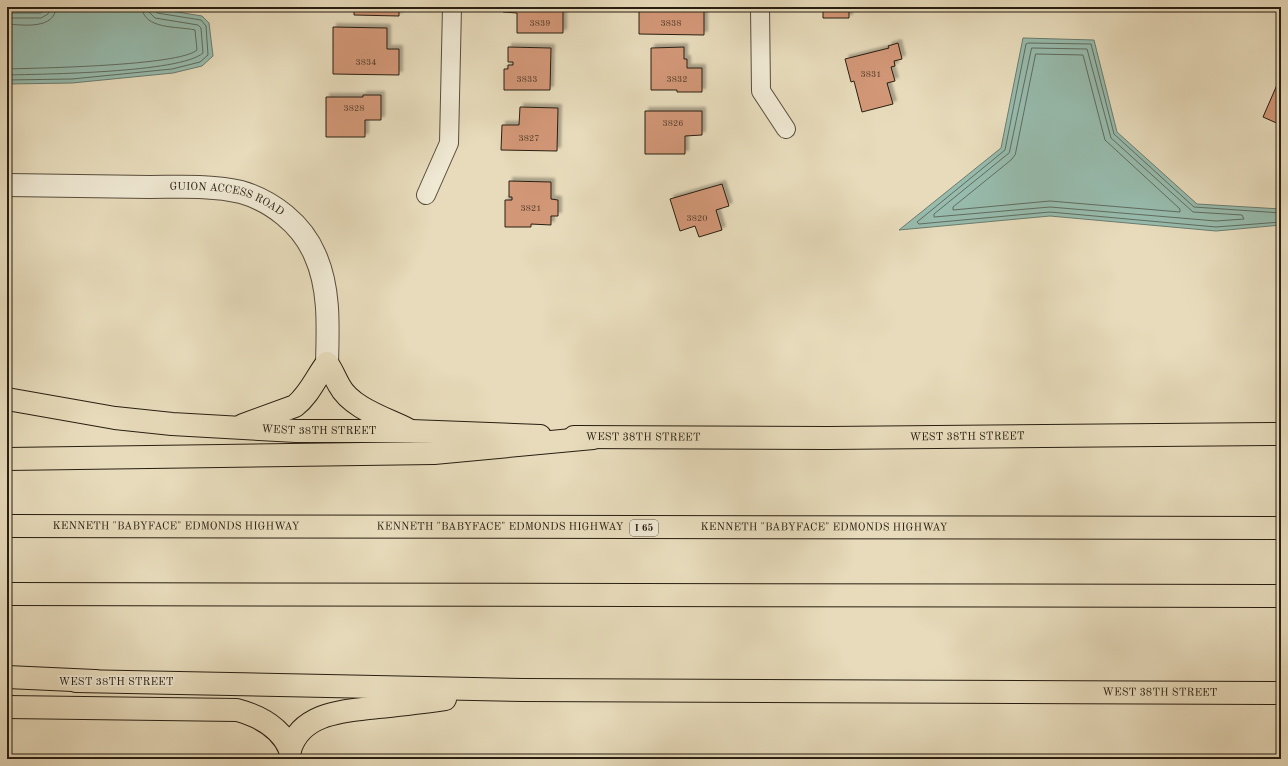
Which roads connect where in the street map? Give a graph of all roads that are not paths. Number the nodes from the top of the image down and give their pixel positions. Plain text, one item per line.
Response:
1 (452, 7) edge
2 (760, 7) edge
3 (786, 129) dead end
4 (7, 185) edge
5 (426, 195) dead end
6 (327, 363) junction
7 (7, 399) edge
8 (234, 428) junction
9 (411, 431) junction
10 (1281, 434) edge
11 (593, 438) junction
12 (7, 459) edge
13 (7, 526) edge
14 (1281, 528) edge
15 (7, 594) edge
16 (1281, 596) edge
17 (7, 677) edge
18 (95, 681) junction
19 (7, 683) edge
20 (524, 690) junction
21 (1281, 693) edge
22 (7, 707) edge
23 (290, 755) edge

1 - 5 street
2 - 3 street
4 - 6 street, GUION ACCESS ROAD
6 - 8 main road
6 - 9 main road
7 - 8 main road, WEST 38TH STREET
8 - 9 main road, WEST 38TH STREET
9 - 11 main road, WEST 38TH STREET
10 - 11 main road, WEST 38TH STREET
11 - 12 main road
13 - 14 main road, KENNETH "BABYFACE" EDMONDS HIGHWAY / I 65
15 - 16 main road
17 - 18 main road
18 - 19 main road, WEST 38TH STREET
18 - 20 main road, WEST 38TH STREET
20 - 21 main road, WEST 38TH STREET
20 - 23 main road
22 - 23 main road

